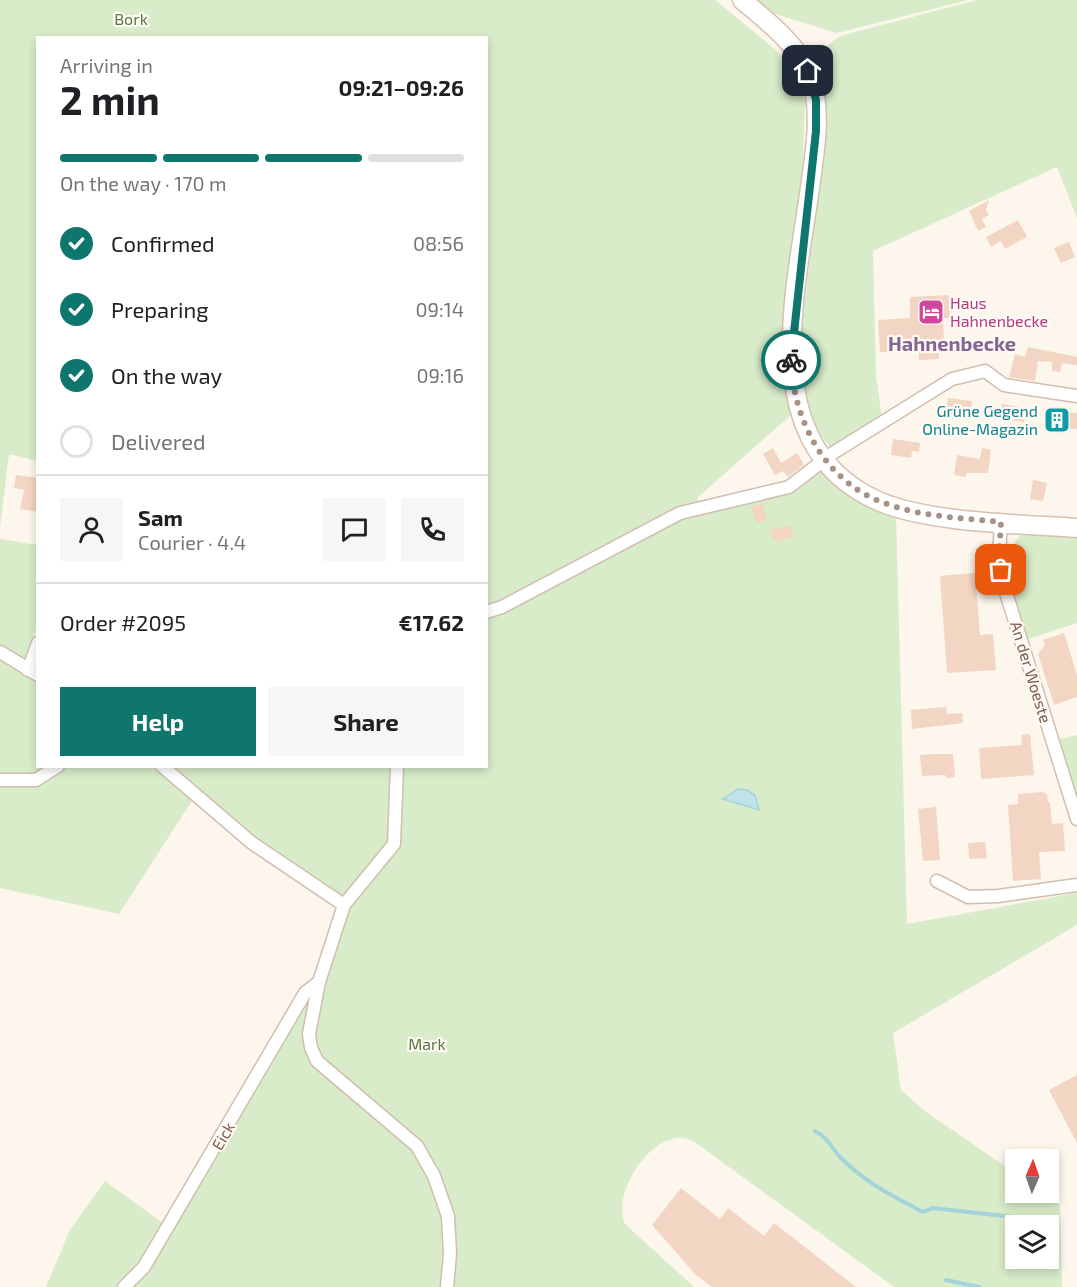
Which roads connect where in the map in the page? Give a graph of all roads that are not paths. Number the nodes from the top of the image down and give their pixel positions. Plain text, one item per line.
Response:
1 (742, 0) edge
2 (1077, 396) edge
3 (826, 460) junction
4 (1001, 522) junction
5 (1077, 528) edge
6 (488, 611) edge
7 (0, 652) edge
8 (36, 655) edge
9 (33, 673) edge
10 (55, 768) edge
11 (164, 768) edge
12 (398, 768) edge
13 (0, 780) edge
14 (1077, 819) edge
15 (937, 881) dead end
16 (1077, 885) edge
17 (344, 905) junction
18 (319, 982) junction
19 (124, 1287) edge
20 (447, 1287) edge

1 - 3 main road
2 - 3 street
3 - 4 main road
3 - 6 street
4 - 5 main road
4 - 14 street, An der Woeste
7 - 9 street
8 - 9 street
10 - 13 street
11 - 17 street
12 - 17 street
15 - 16 street
17 - 18 street
18 - 19 street, Eick
18 - 20 street

